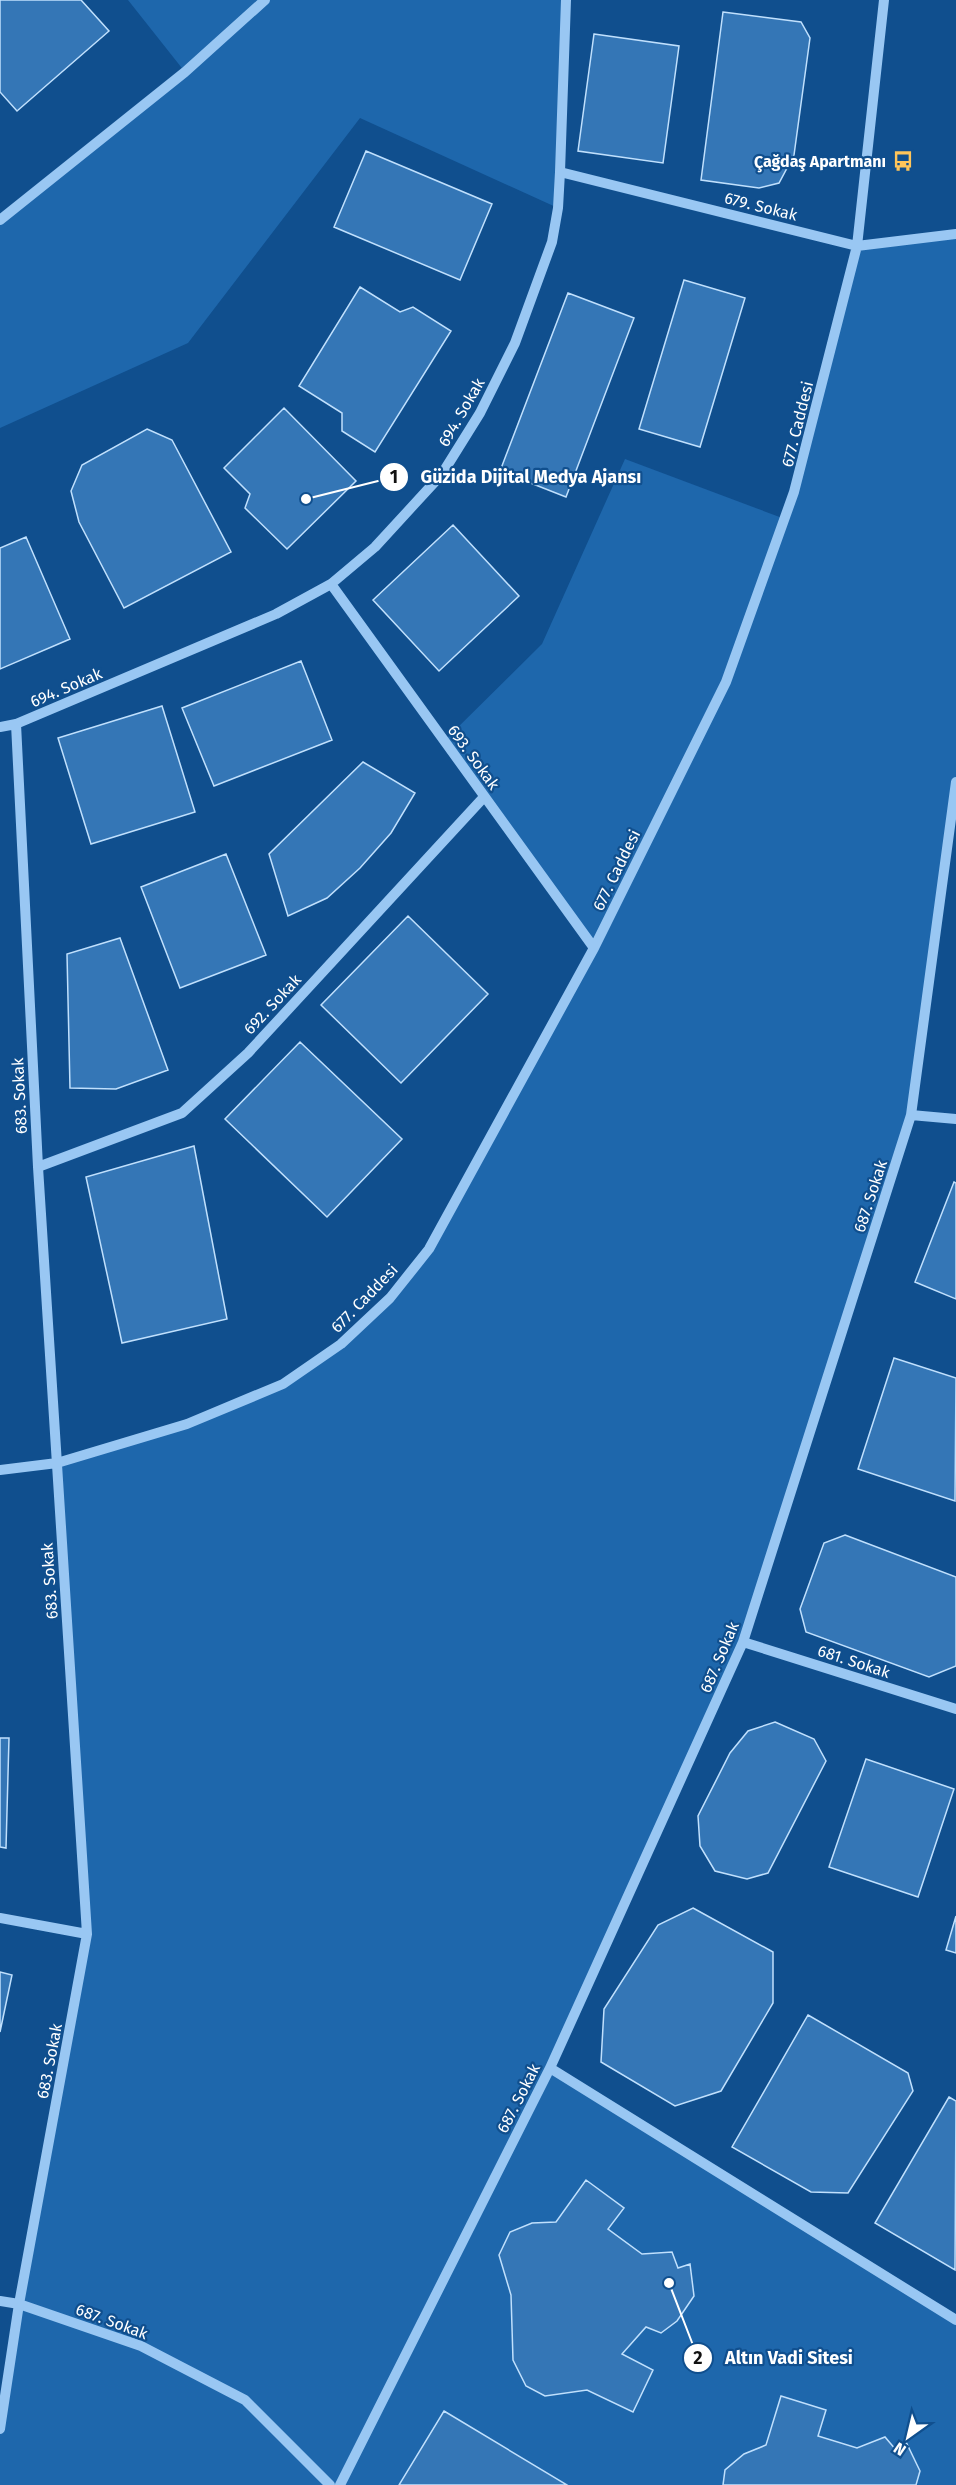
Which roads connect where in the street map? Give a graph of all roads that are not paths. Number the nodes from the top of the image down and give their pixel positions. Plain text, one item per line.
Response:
1 (265, 0) edge
2 (566, 0) edge
3 (884, 0) edge
4 (560, 172) junction
5 (0, 220) edge
6 (956, 234) edge
7 (857, 246) junction
8 (331, 584) junction
9 (16, 724) junction
10 (0, 726) edge
11 (956, 782) edge
12 (484, 797) junction
13 (594, 948) junction
14 (911, 1115) junction
15 (956, 1119) edge
16 (38, 1167) junction
17 (57, 1463) junction
18 (0, 1470) edge
19 (743, 1642) junction
20 (956, 1709) edge
21 (0, 1918) edge
22 (87, 1934) junction
23 (550, 2068) junction
24 (0, 2301) edge
25 (19, 2304) junction
26 (956, 2320) edge
27 (0, 2429) edge
28 (330, 2485) edge
29 (340, 2485) edge

1 - 5 street
2 - 4 street, 694. Sokak
3 - 7 street, 677. Caddesi
4 - 7 street, 679. Sokak
4 - 8 street, 694. Sokak
6 - 7 street, 679. Sokak
7 - 13 street, 677. Caddesi
8 - 9 street, 694. Sokak
8 - 12 street, 693. Sokak
9 - 10 street, 694. Sokak
9 - 16 street, 683. Sokak
11 - 14 street, 687. Sokak
12 - 13 street, 693. Sokak
12 - 16 street, 692. Sokak
13 - 17 street, 677. Caddesi
14 - 15 street
14 - 19 street, 687. Sokak
16 - 17 street, 683. Sokak
17 - 18 street, 677. Caddesi
17 - 22 street, 683. Sokak
19 - 20 street, 681. Sokak
19 - 23 street, 687. Sokak
21 - 22 street
22 - 25 street, 683. Sokak
23 - 26 street
23 - 29 street, 687. Sokak
24 - 25 street, 687. Sokak
25 - 27 street, 683. Sokak
25 - 28 street, 687. Sokak

